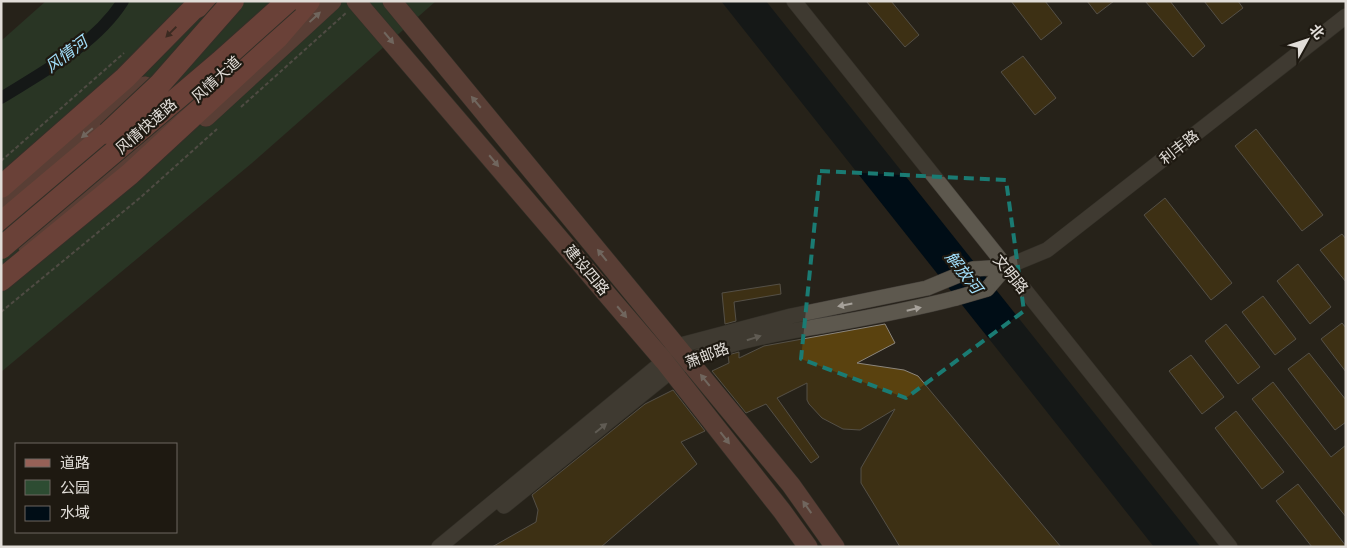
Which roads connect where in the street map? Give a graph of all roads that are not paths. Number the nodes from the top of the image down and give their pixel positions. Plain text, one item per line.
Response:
1 (208, 1) edge
2 (234, 1) edge
3 (245, 1) edge
4 (287, 1) edge
5 (308, 1) edge
6 (332, 1) edge
7 (392, 1) edge
8 (794, 1) edge
9 (357, 2) edge
10 (1346, 16) edge
11 (1, 187) edge
12 (1, 206) edge
13 (1, 223) edge
14 (1, 248) edge
15 (1, 267) edge
16 (1006, 267) junction
17 (1, 280) edge
18 (1, 291) edge
19 (682, 353) junction
20 (668, 366) junction
21 (439, 547) edge
22 (454, 547) edge
23 (808, 547) edge
24 (835, 547) edge
25 (1230, 547) edge

1 -> 11 highway
2 - 13 highway, 风情快速路, bridge
3 -> 12 main road
4 - 14 highway, 风情快速路, bridge
4 - 15 main road, 风情大道
5 - 17 highway
18 -> 6 main road
19 -> 7 main road, 建设四路
8 - 16 street, 文明路
9 -> 20 main road, 建设四路
10 - 16 street, 利丰路
16 -> 19 street
19 -> 16 street, 萧邮路, bridge
16 - 25 street, 文明路
19 - 20 street
24 -> 19 main road, 建设四路
20 - 21 street
22 -> 20 street, 萧邮路
20 -> 23 main road, 建设四路

